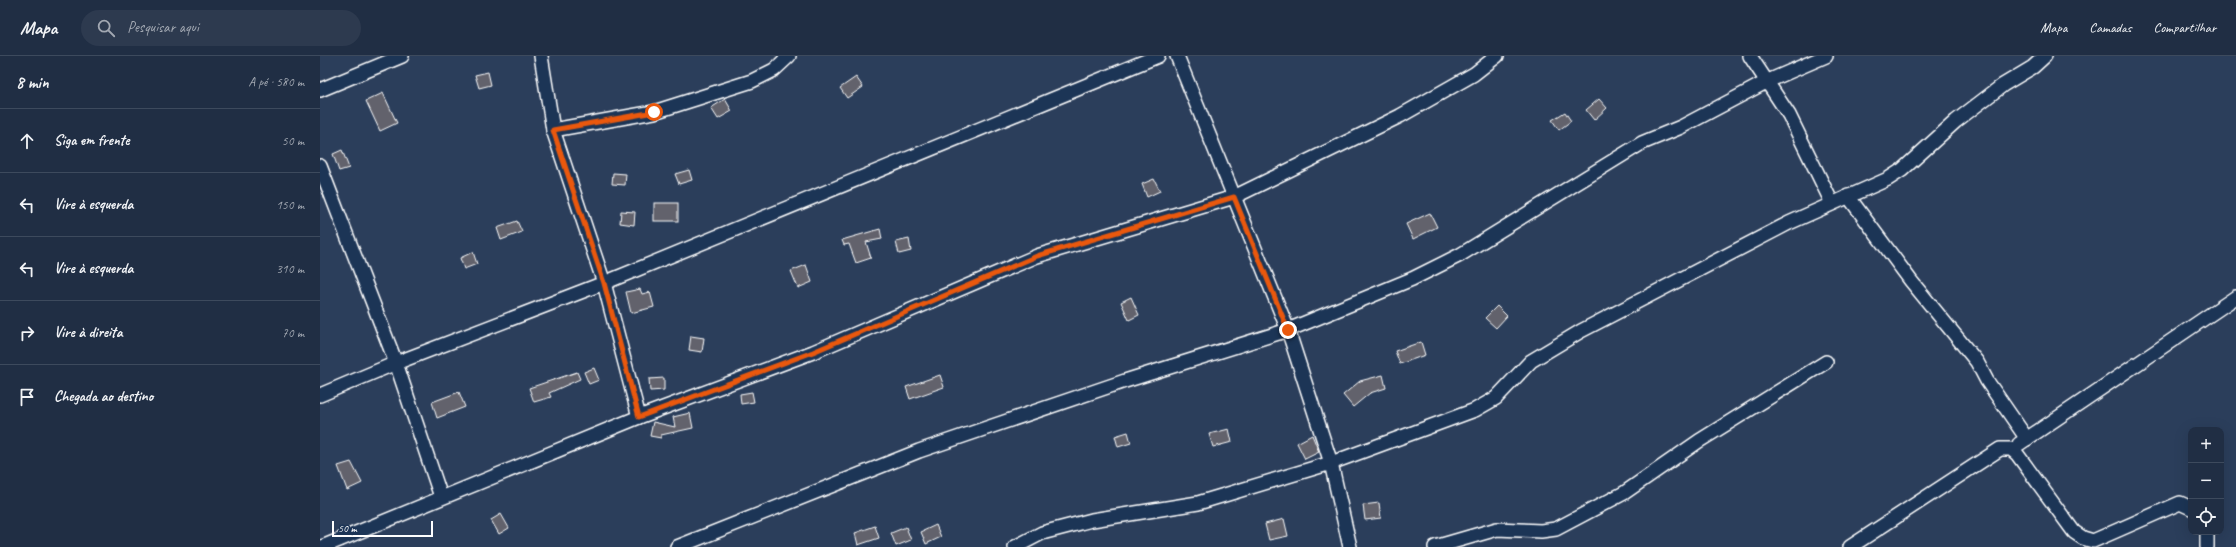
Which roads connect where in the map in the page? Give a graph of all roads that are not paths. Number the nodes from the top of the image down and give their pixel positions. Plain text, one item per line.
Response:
1 (402, 56) edge
2 (541, 56) edge
3 (789, 56) edge
4 (1158, 56) edge
5 (1177, 56) edge
6 (1497, 56) edge
7 (1750, 56) edge
8 (1826, 56) edge
9 (2045, 56) edge
10 (1768, 81) junction
11 (320, 90) edge
12 (553, 130) junction
13 (320, 166) edge
14 (1848, 196) junction
15 (1234, 197) junction
16 (1832, 203) junction
17 (604, 283) junction
18 (2236, 297) edge
19 (1288, 330) junction
20 (1826, 362) dead end
21 (396, 363) junction
22 (320, 395) edge
23 (639, 417) junction
24 (2027, 439) junction
25 (2011, 449) junction
26 (1331, 463) junction
27 (441, 497) junction
28 (2188, 507) edge
29 (2208, 535) edge
30 (322, 547) edge
31 (677, 547) edge
32 (1015, 547) edge
33 (1350, 547) edge
34 (1435, 547) edge
35 (1850, 547) edge
36 (2207, 547) edge

1 - 11 street
2 - 12 street
3 - 12 street
4 - 17 street
5 - 15 street
6 - 15 street
7 - 10 street
8 - 10 street
9 - 14 street
10 - 16 street
10 - 19 street
12 - 17 street
13 - 21 street
14 - 16 street
14 - 24 street
15 - 19 street
15 - 23 street
16 - 26 street
17 - 21 street
17 - 23 street
18 - 24 street
19 - 26 street
19 - 31 street
20 - 34 street
21 - 22 street
21 - 27 street
23 - 27 street
24 - 25 street
25 - 28 street
25 - 35 street
26 - 32 street
26 - 33 street
27 - 30 street
29 - 36 street

